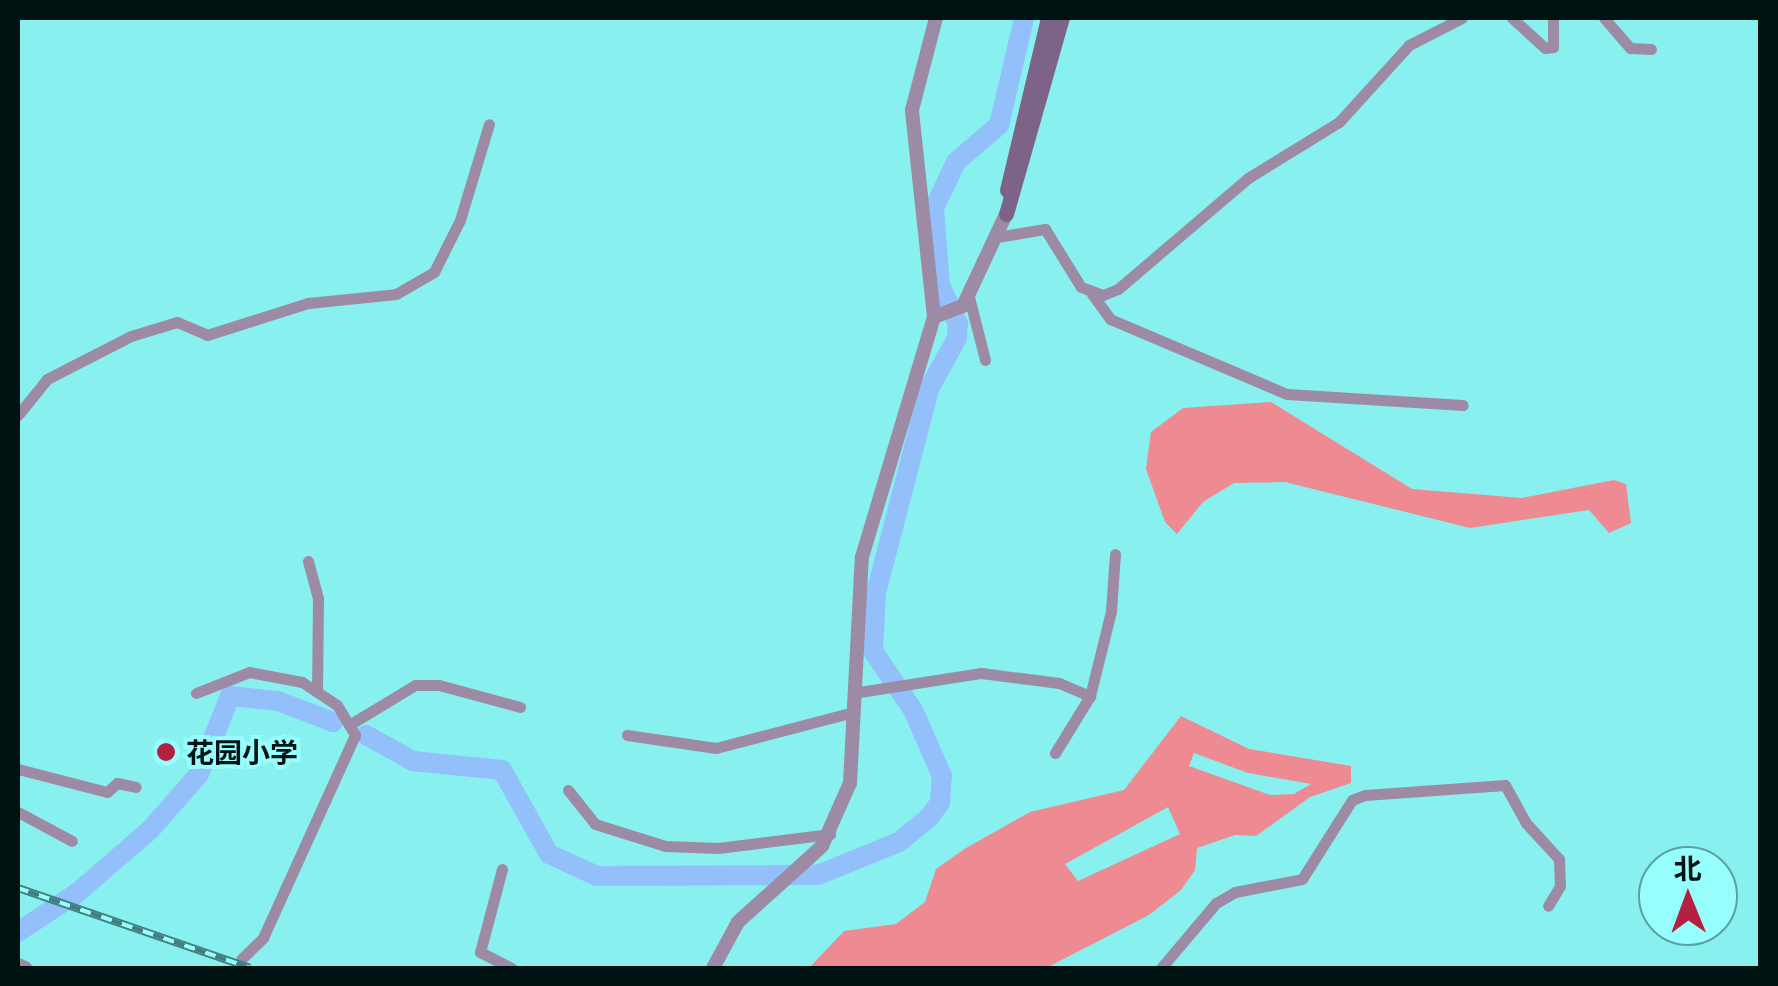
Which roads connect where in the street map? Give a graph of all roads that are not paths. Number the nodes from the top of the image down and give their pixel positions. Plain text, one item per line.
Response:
1 (936, 18) edge
2 (1048, 18) edge
3 (1062, 18) edge
4 (1462, 18) edge
5 (1512, 18) edge
6 (1554, 18) edge
7 (1604, 18) edge
8 (1651, 49) dead end
9 (489, 124) dead end
10 (1006, 214) junction
11 (997, 237) junction
12 (1092, 294) junction
13 (953, 308) junction
14 (985, 360) dead end
15 (1463, 405) dead end
16 (18, 415) edge
17 (1115, 554) dead end
18 (308, 561) dead end
19 (317, 692) junction
20 (196, 693) dead end
21 (853, 693) junction
22 (1090, 696) junction
23 (520, 706) dead end
24 (853, 712) junction
25 (349, 725) junction
26 (627, 736) dead end
27 (1055, 753) dead end
28 (18, 769) edge
29 (136, 787) dead end
30 (568, 790) dead end
31 (18, 812) edge
32 (830, 834) junction
33 (72, 841) dead end
34 (502, 869) dead end
35 (1548, 906) dead end
36 (241, 959) dead end
37 (18, 964) edge
38 (25, 968) edge
39 (512, 968) edge
40 (713, 968) edge
41 (1161, 968) edge

1 - 13 street
2 - 10 main road
3 - 10 main road
4 - 12 street
5 - 6 street
7 - 8 street
9 - 16 street
10 - 11 street
11 - 12 street
11 - 13 street
12 - 15 street
13 - 14 street
13 - 21 street
17 - 22 street
18 - 19 street
19 - 20 street
19 - 25 street
21 - 22 street
21 - 24 street
22 - 27 street
23 - 25 street
24 - 26 street
24 - 32 street
25 - 36 street
28 - 29 street
30 - 32 street
31 - 33 street
32 - 40 street
34 - 39 street
35 - 41 street
37 - 38 street

